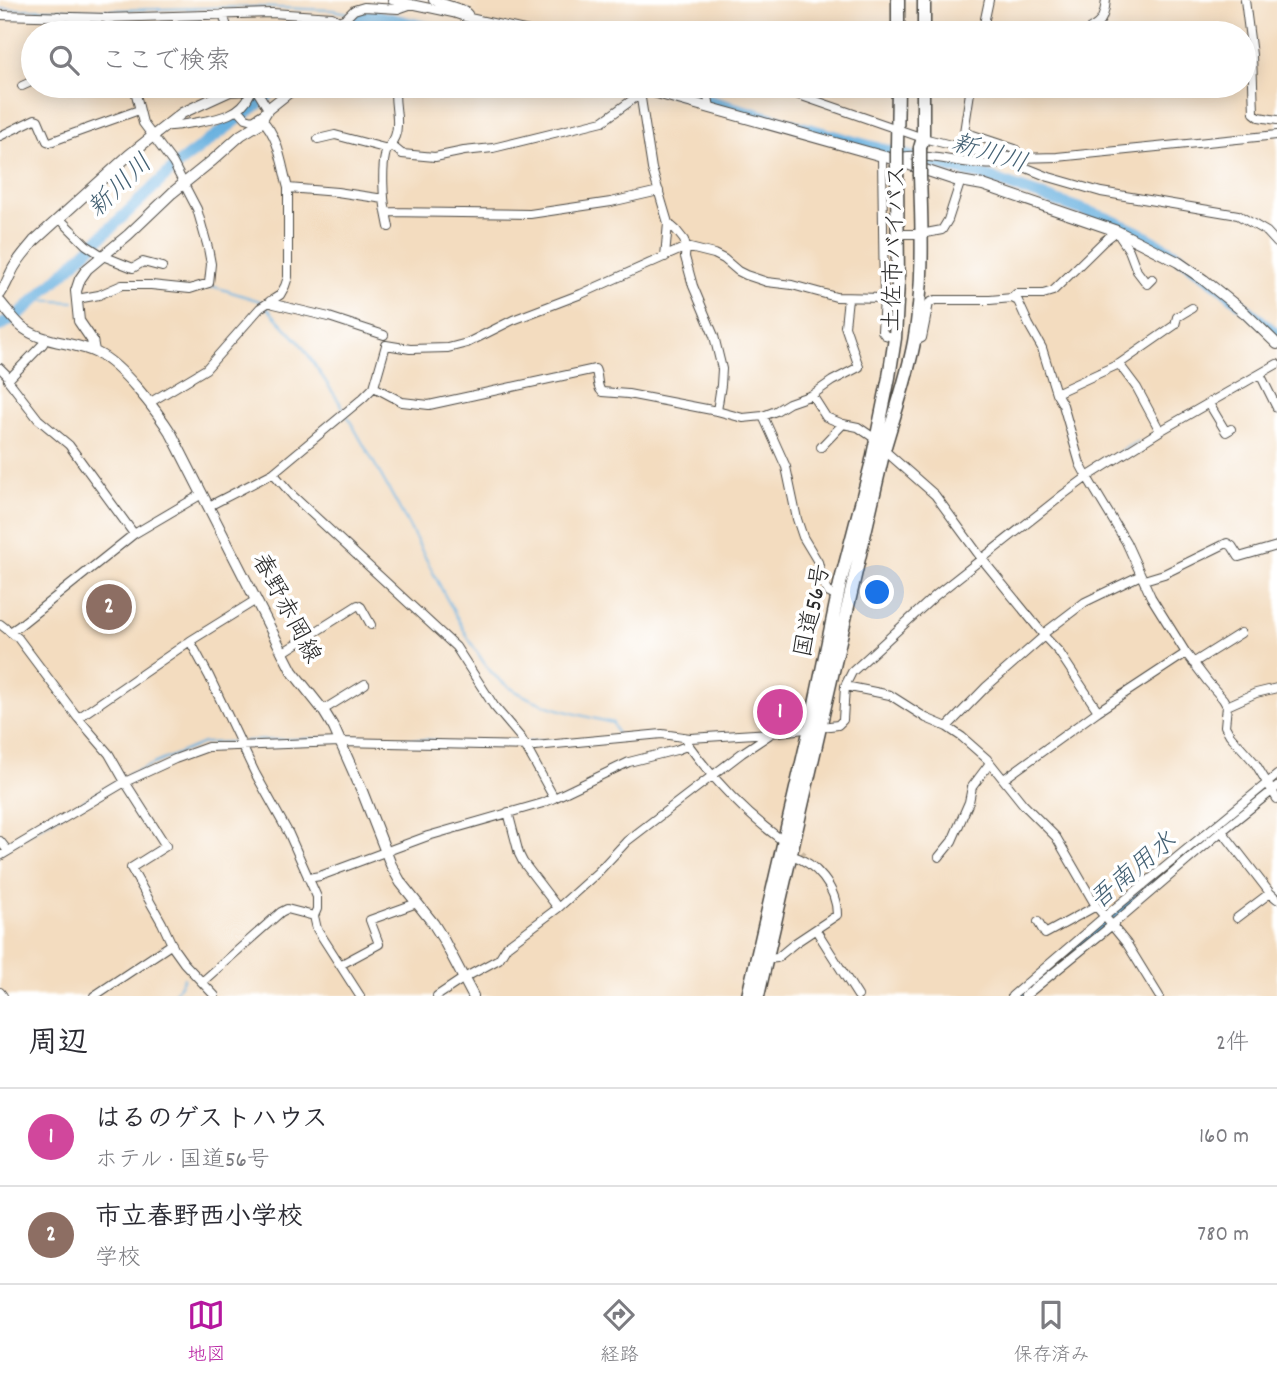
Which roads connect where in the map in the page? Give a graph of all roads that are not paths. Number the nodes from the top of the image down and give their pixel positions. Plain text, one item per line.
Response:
1 (392, 0) edge
2 (432, 0) edge
3 (898, 0) edge
4 (924, 0) edge
5 (989, 0) edge
6 (1106, 0) edge
7 (1244, 0) edge
8 (412, 4) junction
9 (223, 14) junction
10 (0, 15) edge
11 (58, 16) junction
12 (465, 17) junction
13 (107, 18) junction
14 (59, 21) edge
15 (108, 21) edge
16 (225, 21) edge
17 (336, 21) edge
18 (345, 21) edge
19 (483, 21) edge
20 (898, 21) edge
21 (924, 21) edge
22 (985, 21) edge
23 (1100, 21) edge
24 (1247, 21) edge
25 (136, 98) edge
26 (215, 98) edge
27 (248, 98) edge
28 (259, 98) edge
29 (279, 98) edge
30 (395, 98) edge
31 (629, 98) edge
32 (639, 98) edge
33 (672, 98) edge
34 (708, 98) edge
35 (809, 98) edge
36 (898, 98) edge
37 (923, 98) edge
38 (970, 98) edge
39 (1253, 98) edge
40 (710, 107) junction
41 (264, 108) junction
42 (139, 110) junction
43 (242, 113) junction
44 (1277, 120) edge
45 (165, 126) junction
46 (898, 128) junction
47 (1277, 135) edge
48 (0, 136) edge
49 (152, 136) junction
50 (318, 139) dead end
51 (922, 139) junction
52 (389, 147) junction
53 (885, 157) junction
54 (1017, 158) junction
55 (961, 180) junction
56 (184, 184) junction
57 (288, 188) junction
58 (659, 191) junction
59 (384, 199) junction
60 (386, 212) junction
61 (59, 218) junction
62 (668, 223) junction
63 (389, 227) dead end
64 (1118, 231) junction
65 (898, 234) junction
66 (921, 234) junction
67 (1277, 243) edge
68 (686, 247) junction
69 (95, 250) junction
70 (665, 257) junction
71 (162, 267) dead end
72 (1152, 279) dead end
73 (0, 293) edge
74 (848, 298) junction
75 (884, 298) junction
76 (1012, 298) junction
77 (0, 302) edge
78 (77, 302) junction
79 (266, 304) junction
80 (1192, 308) dead end
81 (384, 335) dead end
82 (45, 338) junction
83 (895, 338) junction
84 (914, 342) junction
85 (1277, 344) edge
86 (93, 351) junction
87 (1119, 364) junction
88 (1277, 364) edge
89 (0, 368) edge
90 (1260, 374) junction
91 (10, 378) junction
92 (374, 387) junction
93 (1056, 393) junction
94 (812, 396) junction
95 (1210, 402) junction
96 (149, 403) junction
97 (1277, 408) edge
98 (717, 411) junction
99 (763, 416) junction
100 (843, 425) junction
101 (1231, 429) dead end
102 (1160, 431) junction
103 (880, 445) junction
104 (821, 447) dead end
105 (273, 472) junction
106 (1087, 477) junction
107 (202, 494) junction
108 (209, 506) junction
109 (134, 534) junction
110 (1277, 546) edge
111 (982, 559) junction
112 (1142, 578) junction
113 (838, 597) junction
114 (256, 600) junction
115 (0, 624) edge
116 (371, 625) dead end
117 (10, 632) junction
118 (1241, 633) dead end
119 (1043, 635) junction
120 (190, 641) junction
121 (282, 653) junction
122 (1186, 653) junction
123 (1193, 663) junction
124 (365, 684) dead end
125 (845, 686) junction
126 (1277, 688) edge
127 (1227, 706) junction
128 (323, 710) junction
129 (1098, 711) junction
130 (78, 719) junction
131 (947, 727) junction
132 (815, 728) junction
133 (771, 733) junction
134 (686, 741) junction
135 (340, 742) junction
136 (241, 745) junction
137 (524, 745) junction
138 (990, 763) junction
139 (713, 775) junction
140 (1277, 775) edge
141 (1004, 779) junction
142 (125, 782) junction
143 (1272, 789) edge
144 (554, 798) junction
145 (508, 812) junction
146 (751, 815) junction
147 (774, 830) dead end
148 (1222, 831) junction
149 (784, 839) junction
150 (0, 841) edge
151 (386, 851) junction
152 (4, 854) edge
153 (797, 855) junction
154 (939, 857) dead end
155 (308, 878) junction
156 (1273, 896) edge
157 (418, 903) junction
158 (1096, 906) junction
159 (558, 908) junction
160 (314, 916) junction
161 (1237, 918) dead end
162 (1108, 921) junction
163 (1038, 922) dead end
164 (816, 930) junction
165 (172, 944) junction
166 (768, 959) junction
167 (340, 965) junction
168 (464, 978) junction
169 (202, 982) junction
170 (757, 995) edge
171 (94, 996) edge
172 (215, 996) edge
173 (359, 996) edge
174 (437, 996) edge
175 (473, 996) edge
176 (858, 996) edge
177 (1012, 996) edge
178 (1025, 996) edge
179 (1160, 996) edge

1 - 8 street
2 - 12 street
3 - 20 highway
4 - 21 highway
5 - 22 street
6 - 23 street
7 - 24 street
8 - 12 street
8 - 18 street
9 - 13 street
9 - 16 street
9 - 17 street
10 - 11 street
11 - 13 street
11 - 14 street
12 - 19 street
13 - 15 street
25 - 42 street
26 - 45 main road
27 - 43 street
28 - 41 street
29 - 41 main road
30 - 52 street
31 - 52 street
32 - 58 street
33 - 40 main road
34 - 40 street
35 - 46 street
36 - 46 highway, 土佐市バイパス
37 - 51 highway, 土佐市バイパス
38 - 54 street
39 - 44 street
40 - 53 main road
41 - 43 street
41 - 56 main road
41 - 57 street
42 - 48 street
42 - 49 street
43 - 45 street
45 - 49 main road
46 - 51 street
46 - 65 highway, 土佐市バイパス, bridge
47 - 54 street
49 - 56 street
49 - 61 main road
50 - 52 street
51 - 54 street
51 - 66 highway, 土佐市バイパス, bridge
52 - 59 street
53 - 54 street
53 - 55 main road
53 - 75 street
54 - 67 street
55 - 64 main road
55 - 66 street
56 - 69 main road
56 - 78 street
57 - 59 street
57 - 79 street
58 - 60 street
58 - 62 street
59 - 60 street
60 - 63 street
61 - 69 street
61 - 73 main road
62 - 68 street
62 - 70 street
64 - 72 street
64 - 76 street
64 - 85 main road
65 - 66 street
65 - 83 highway, 土佐市バイパス
66 - 84 highway, 土佐市バイパス
68 - 70 street
68 - 74 street
68 - 98 street
69 - 71 street
69 - 78 main road
70 - 92 street
74 - 75 street
74 - 94 street
75 - 83 street
76 - 84 street
76 - 93 street
77 - 82 main road, 春野赤岡線
78 - 86 main road
79 - 81 street
79 - 96 street
80 - 87 street
82 - 86 main road, 春野赤岡線
82 - 91 street
83 - 103 highway, 土佐市バイパス
84 - 103 highway, 土佐市バイパス
86 - 96 main road, 春野赤岡線
87 - 93 street
87 - 102 street
88 - 90 street
89 - 91 street
90 - 95 street
90 - 97 street
91 - 109 street
92 - 98 street
92 - 105 street
93 - 106 street
94 - 99 street
94 - 100 street
95 - 101 street
95 - 102 street
96 - 107 main road, 春野赤岡線
98 - 99 street
99 - 113 street
100 - 103 street
100 - 104 street
102 - 106 street
103 - 111 street
103 - 113 highway, 国道56号
103 - 132 highway, 国道56号
105 - 108 street
105 - 137 street
106 - 111 street
106 - 112 street
107 - 108 main road, 春野赤岡線
107 - 109 street
108 - 114 main road, 春野赤岡線
109 - 117 street
110 - 112 street
111 - 119 street
111 - 125 street
112 - 119 street
112 - 122 street
113 - 132 highway, 国道56号
114 - 120 street
114 - 121 main road, 春野赤岡線
115 - 117 street
116 - 121 street
117 - 130 street
118 - 123 street
119 - 129 street
119 - 131 street
120 - 130 street
120 - 136 street
121 - 128 main road, 春野赤岡線
122 - 123 street
122 - 129 street
123 - 127 street
124 - 128 street
125 - 131 street
125 - 132 street
126 - 127 street
127 - 143 street
128 - 135 main road, 春野赤岡線
129 - 141 street
130 - 142 street
131 - 138 street
132 - 133 street
132 - 149 highway, 国道56号
132 - 153 highway, 国道56号
133 - 134 street
133 - 139 street
134 - 137 street
134 - 139 street
134 - 144 street
135 - 136 street
135 - 137 street
135 - 151 main road, 春野赤岡線
136 - 142 street
136 - 155 street
137 - 144 street
138 - 141 street
138 - 154 street
139 - 146 street
139 - 159 street
140 - 143 street
141 - 158 street
142 - 152 street
142 - 165 street
143 - 148 street
143 - 162 street
144 - 145 street
145 - 151 street
145 - 159 street
146 - 147 street
146 - 149 street
148 - 156 street
148 - 162 street
149 - 170 highway, 国道56号
150 - 152 street
151 - 155 street
151 - 157 main road, 春野赤岡線
153 - 164 street
153 - 166 highway, 国道56号
155 - 160 street
156 - 161 street
157 - 167 street
157 - 168 main road, 春野赤岡線
158 - 162 street
158 - 163 street
159 - 168 street
160 - 167 street
160 - 169 street
162 - 177 street
162 - 178 street
162 - 179 street
164 - 166 street
164 - 176 street
165 - 169 street
165 - 171 street
166 - 170 highway, 国道56号
167 - 173 street
168 - 174 street
168 - 175 main road, 春野赤岡線
169 - 172 street

